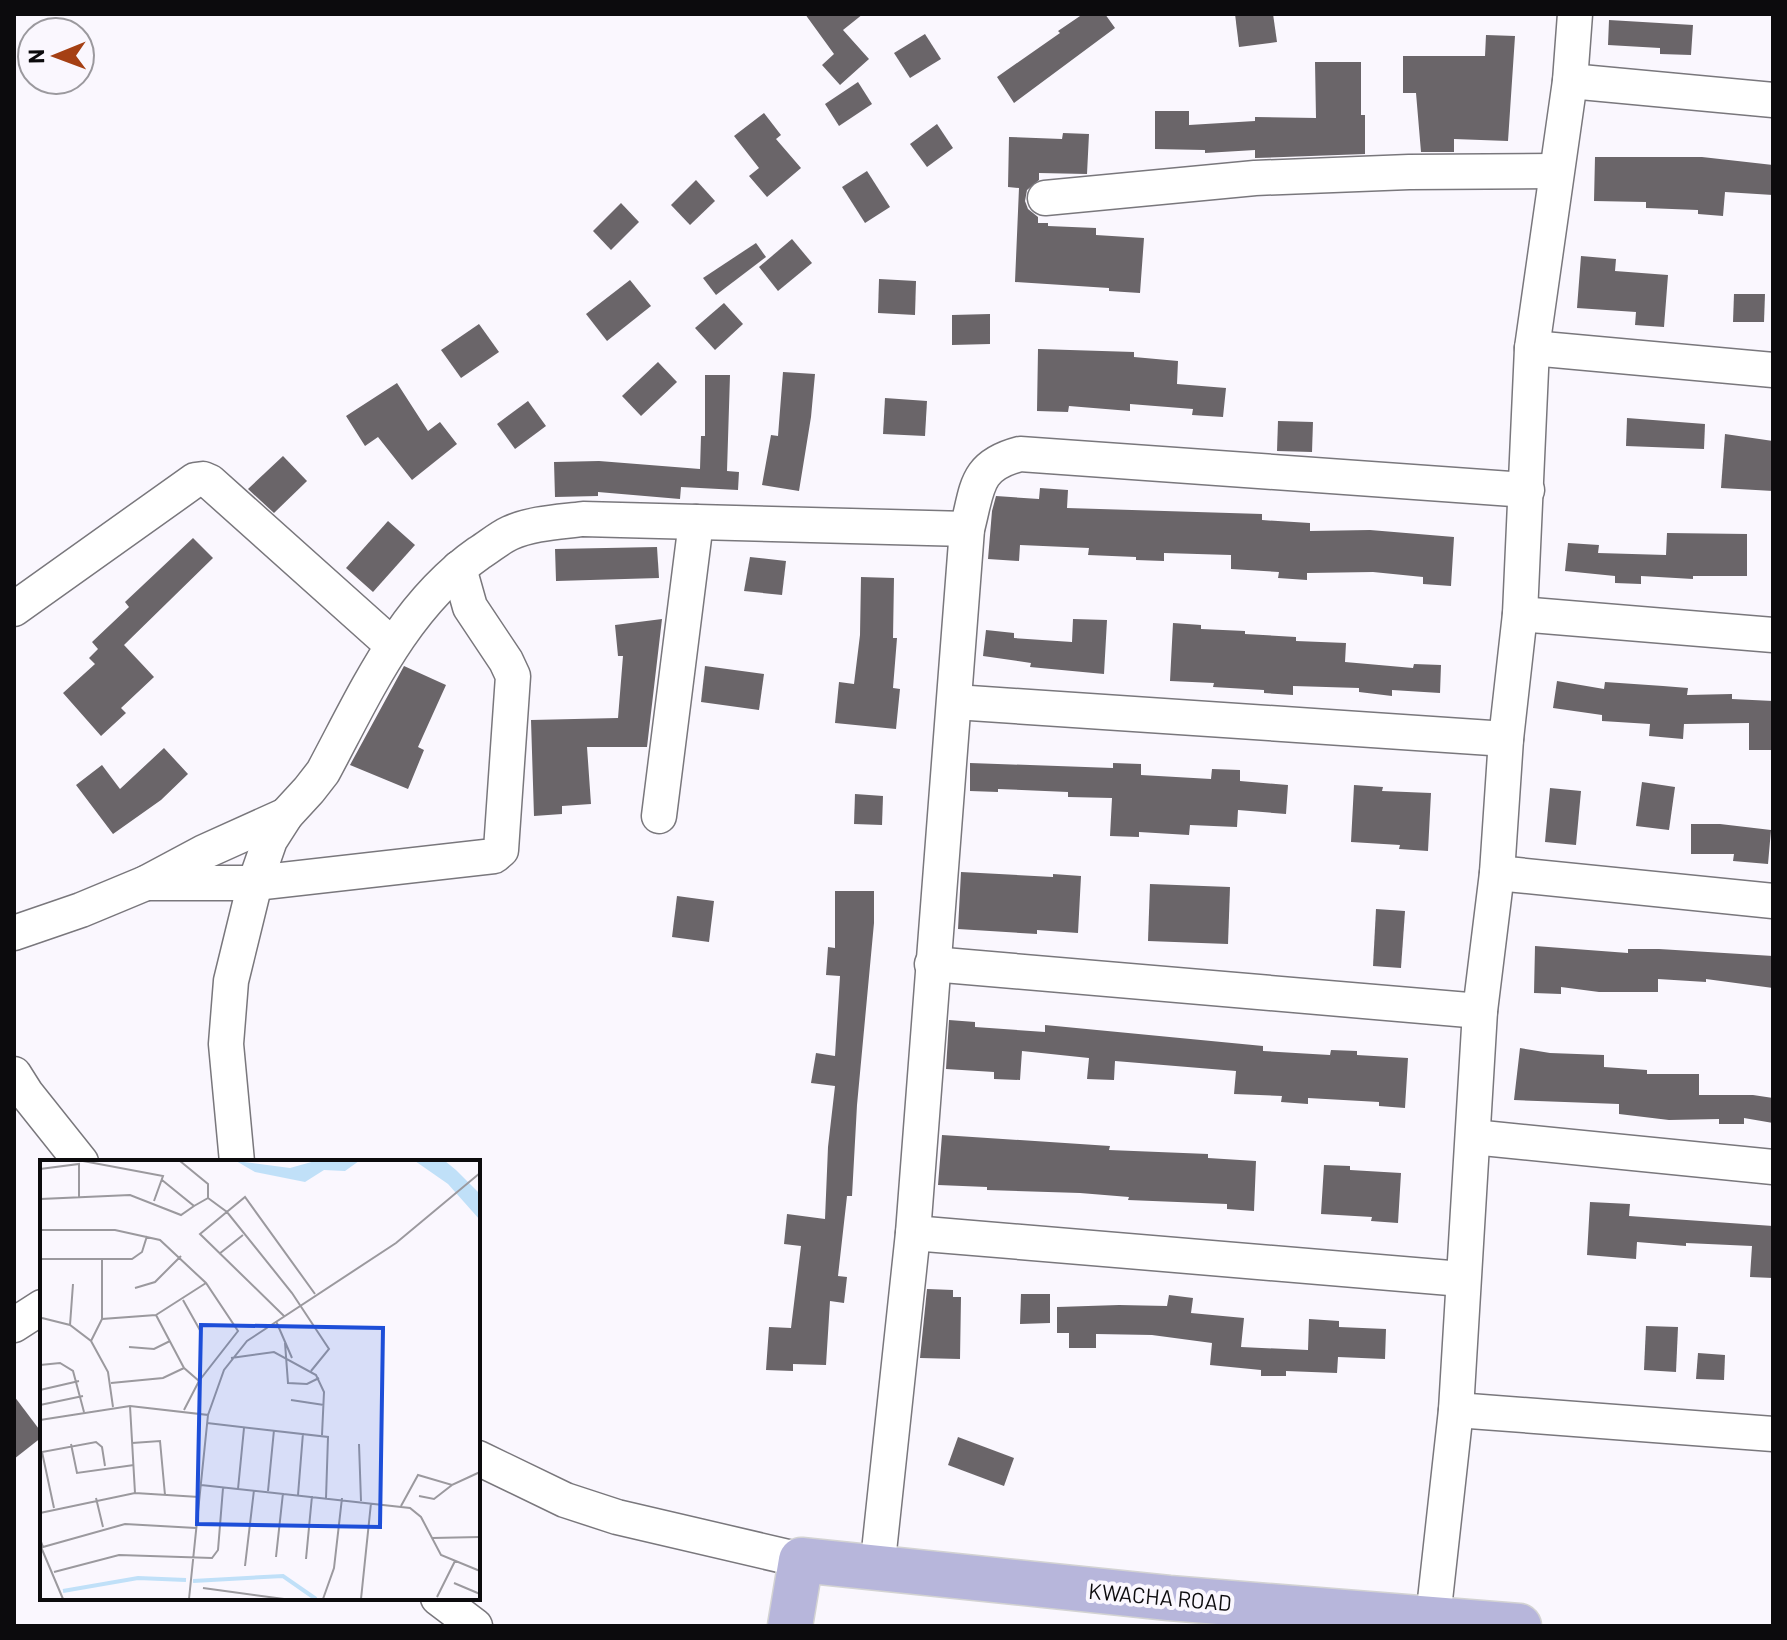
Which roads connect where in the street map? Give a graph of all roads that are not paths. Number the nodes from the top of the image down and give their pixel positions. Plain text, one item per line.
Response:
1 (1575, 14) edge
2 (1570, 81) junction
3 (1773, 100) edge
4 (1555, 171) junction
5 (1045, 198) dead end
6 (1532, 348) junction
7 (1773, 370) edge
8 (1527, 490) junction
9 (696, 522) junction
10 (967, 529) junction
11 (459, 568) junction
12 (14, 609) edge
13 (1520, 614) junction
14 (1773, 635) edge
15 (392, 645) junction
16 (955, 702) junction
17 (1506, 739) junction
18 (286, 815) junction
19 (659, 816) dead end
20 (1497, 873) junction
21 (146, 883) junction
22 (255, 883) junction
23 (1773, 901) edge
24 (14, 933) edge
25 (932, 964) junction
26 (1480, 1011) junction
27 (14, 1074) edge
28 (1473, 1137) junction
29 (79, 1160) edge
30 (237, 1160) edge
31 (1773, 1167) edge
32 (913, 1233) junction
33 (1462, 1279) junction
34 (40, 1308) edge
35 (14, 1325) edge
36 (1456, 1410) junction
37 (1773, 1434) edge
38 (480, 1459) edge
39 (801, 1560) junction
40 (877, 1570) junction
41 (441, 1600) edge
42 (1433, 1618) junction
43 (475, 1626) edge
44 (790, 1626) edge
45 (1519, 1626) edge

1 - 2 street
2 - 3 street
2 - 4 street
4 - 5 street
4 - 6 street
6 - 7 street
6 - 8 street
8 - 10 street
8 - 13 street
9 - 10 street
9 - 11 street
9 - 19 street
10 - 16 street
11 - 15 street
11 - 22 street
12 - 15 street
13 - 14 street
13 - 17 street
15 - 18 street
16 - 17 street
16 - 25 street
17 - 20 street
18 - 21 street
18 - 22 street
20 - 23 street
20 - 26 street
21 - 22 street
21 - 24 street
22 - 30 street
25 - 26 street
25 - 32 street
26 - 28 street
27 - 29 street
28 - 31 street
28 - 33 street
32 - 33 street
32 - 40 street
33 - 36 street
34 - 35 street
36 - 37 street
36 - 42 street
38 - 39 street
39 - 40 main road, KWACHA ROAD
39 - 44 main road
40 - 42 main road, KWACHA ROAD
41 - 43 street
42 - 45 main road, KWACHA ROAD

